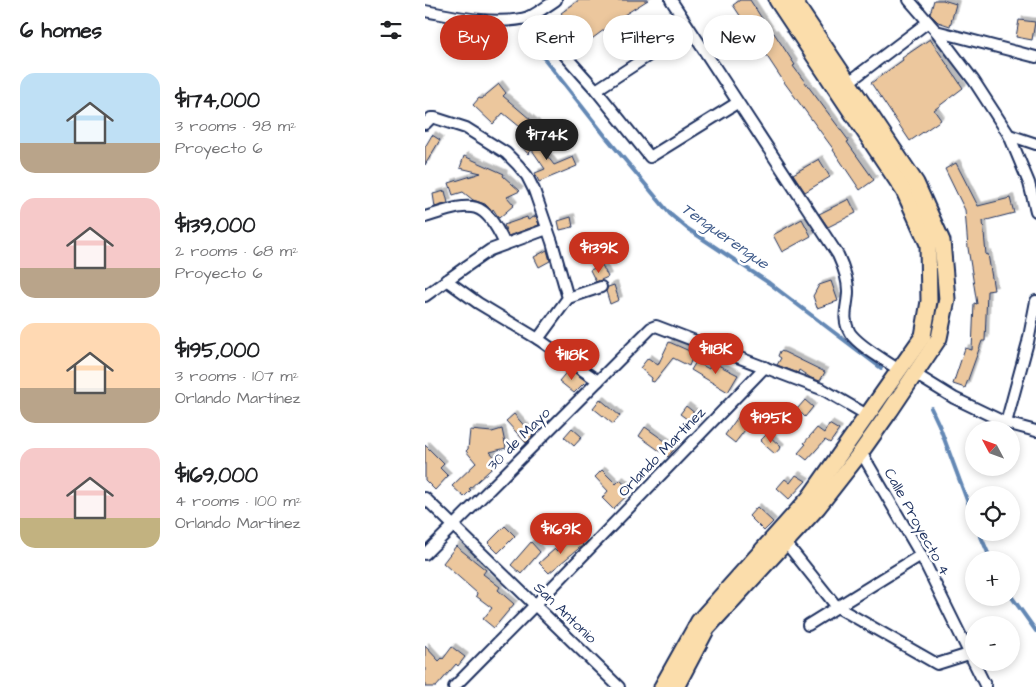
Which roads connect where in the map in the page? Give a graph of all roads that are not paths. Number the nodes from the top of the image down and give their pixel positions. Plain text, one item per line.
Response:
1 (556, 0) edge
2 (671, 0) edge
3 (777, 0) edge
4 (793, 0) edge
5 (909, 0) edge
6 (919, 5) edge
7 (425, 11) edge
8 (533, 15) edge
9 (680, 15) edge
10 (518, 18) edge
11 (928, 22) junction
12 (936, 31) junction
13 (693, 35) edge
14 (1036, 57) edge
15 (570, 60) edge
16 (642, 60) edge
17 (843, 86) junction
18 (596, 90) junction
19 (737, 103) junction
20 (425, 124) edge
21 (1009, 136) junction
22 (1036, 144) edge
23 (1036, 211) edge
24 (425, 217) edge
25 (547, 229) junction
26 (505, 244) junction
27 (446, 280) junction
28 (601, 286) dead end
29 (425, 296) edge
30 (568, 298) junction
31 (1036, 301) edge
32 (538, 339) junction
33 (1032, 343) edge
34 (765, 367) junction
35 (899, 370) junction
36 (915, 374) junction
37 (598, 381) junction
38 (867, 415) junction
39 (1002, 421) edge
40 (1007, 421) edge
41 (1020, 427) edge
42 (1036, 431) edge
43 (861, 452) junction
44 (425, 498) edge
45 (454, 525) junction
46 (786, 543) junction
47 (425, 554) edge
48 (921, 555) junction
49 (535, 605) junction
50 (837, 607) junction
51 (808, 625) dead end
52 (965, 646) edge
53 (965, 655) edge
54 (978, 671) edge
55 (454, 687) edge
56 (619, 687) edge
57 (662, 687) edge
58 (676, 687) edge
59 (986, 687) edge

1 - 8 street
2 - 9 street
3 - 17 main road
4 - 17 main road
5 - 6 street
6 - 11 street
7 - 10 street
11 - 12 street
11 - 17 street
12 - 14 street
12 - 21 street
13 - 19 street
15 - 18 street
16 - 18 street
17 - 35 main road
17 - 36 main road
18 - 19 street
19 - 35 street
20 - 25 street
21 - 22 street
21 - 23 street
24 - 26 street
25 - 26 street
25 - 30 street
26 - 27 street
27 - 29 street
27 - 32 street
28 - 30 street
30 - 32 street
31 - 33 street
32 - 37 street
33 - 40 street
34 - 37 street, 30 de Mayo
34 - 38 street
34 - 49 street, Orlando Martínez
35 - 38 main road
36 - 39 street
36 - 43 main road
37 - 45 street, 30 de Mayo
38 - 57 main road
41 - 42 street
43 - 46 main road
43 - 48 street, Calle Proyecto 4
44 - 45 street, San Antonio
45 - 47 street, 30 de Mayo
45 - 49 street, San Antonio
46 - 50 street
46 - 58 main road
48 - 50 street
48 - 52 street, Calle Proyecto 4
49 - 55 street, Orlando Martínez
49 - 56 street, San Antonio
50 - 51 street
50 - 53 street
54 - 59 street, Calle Proyecto 4

